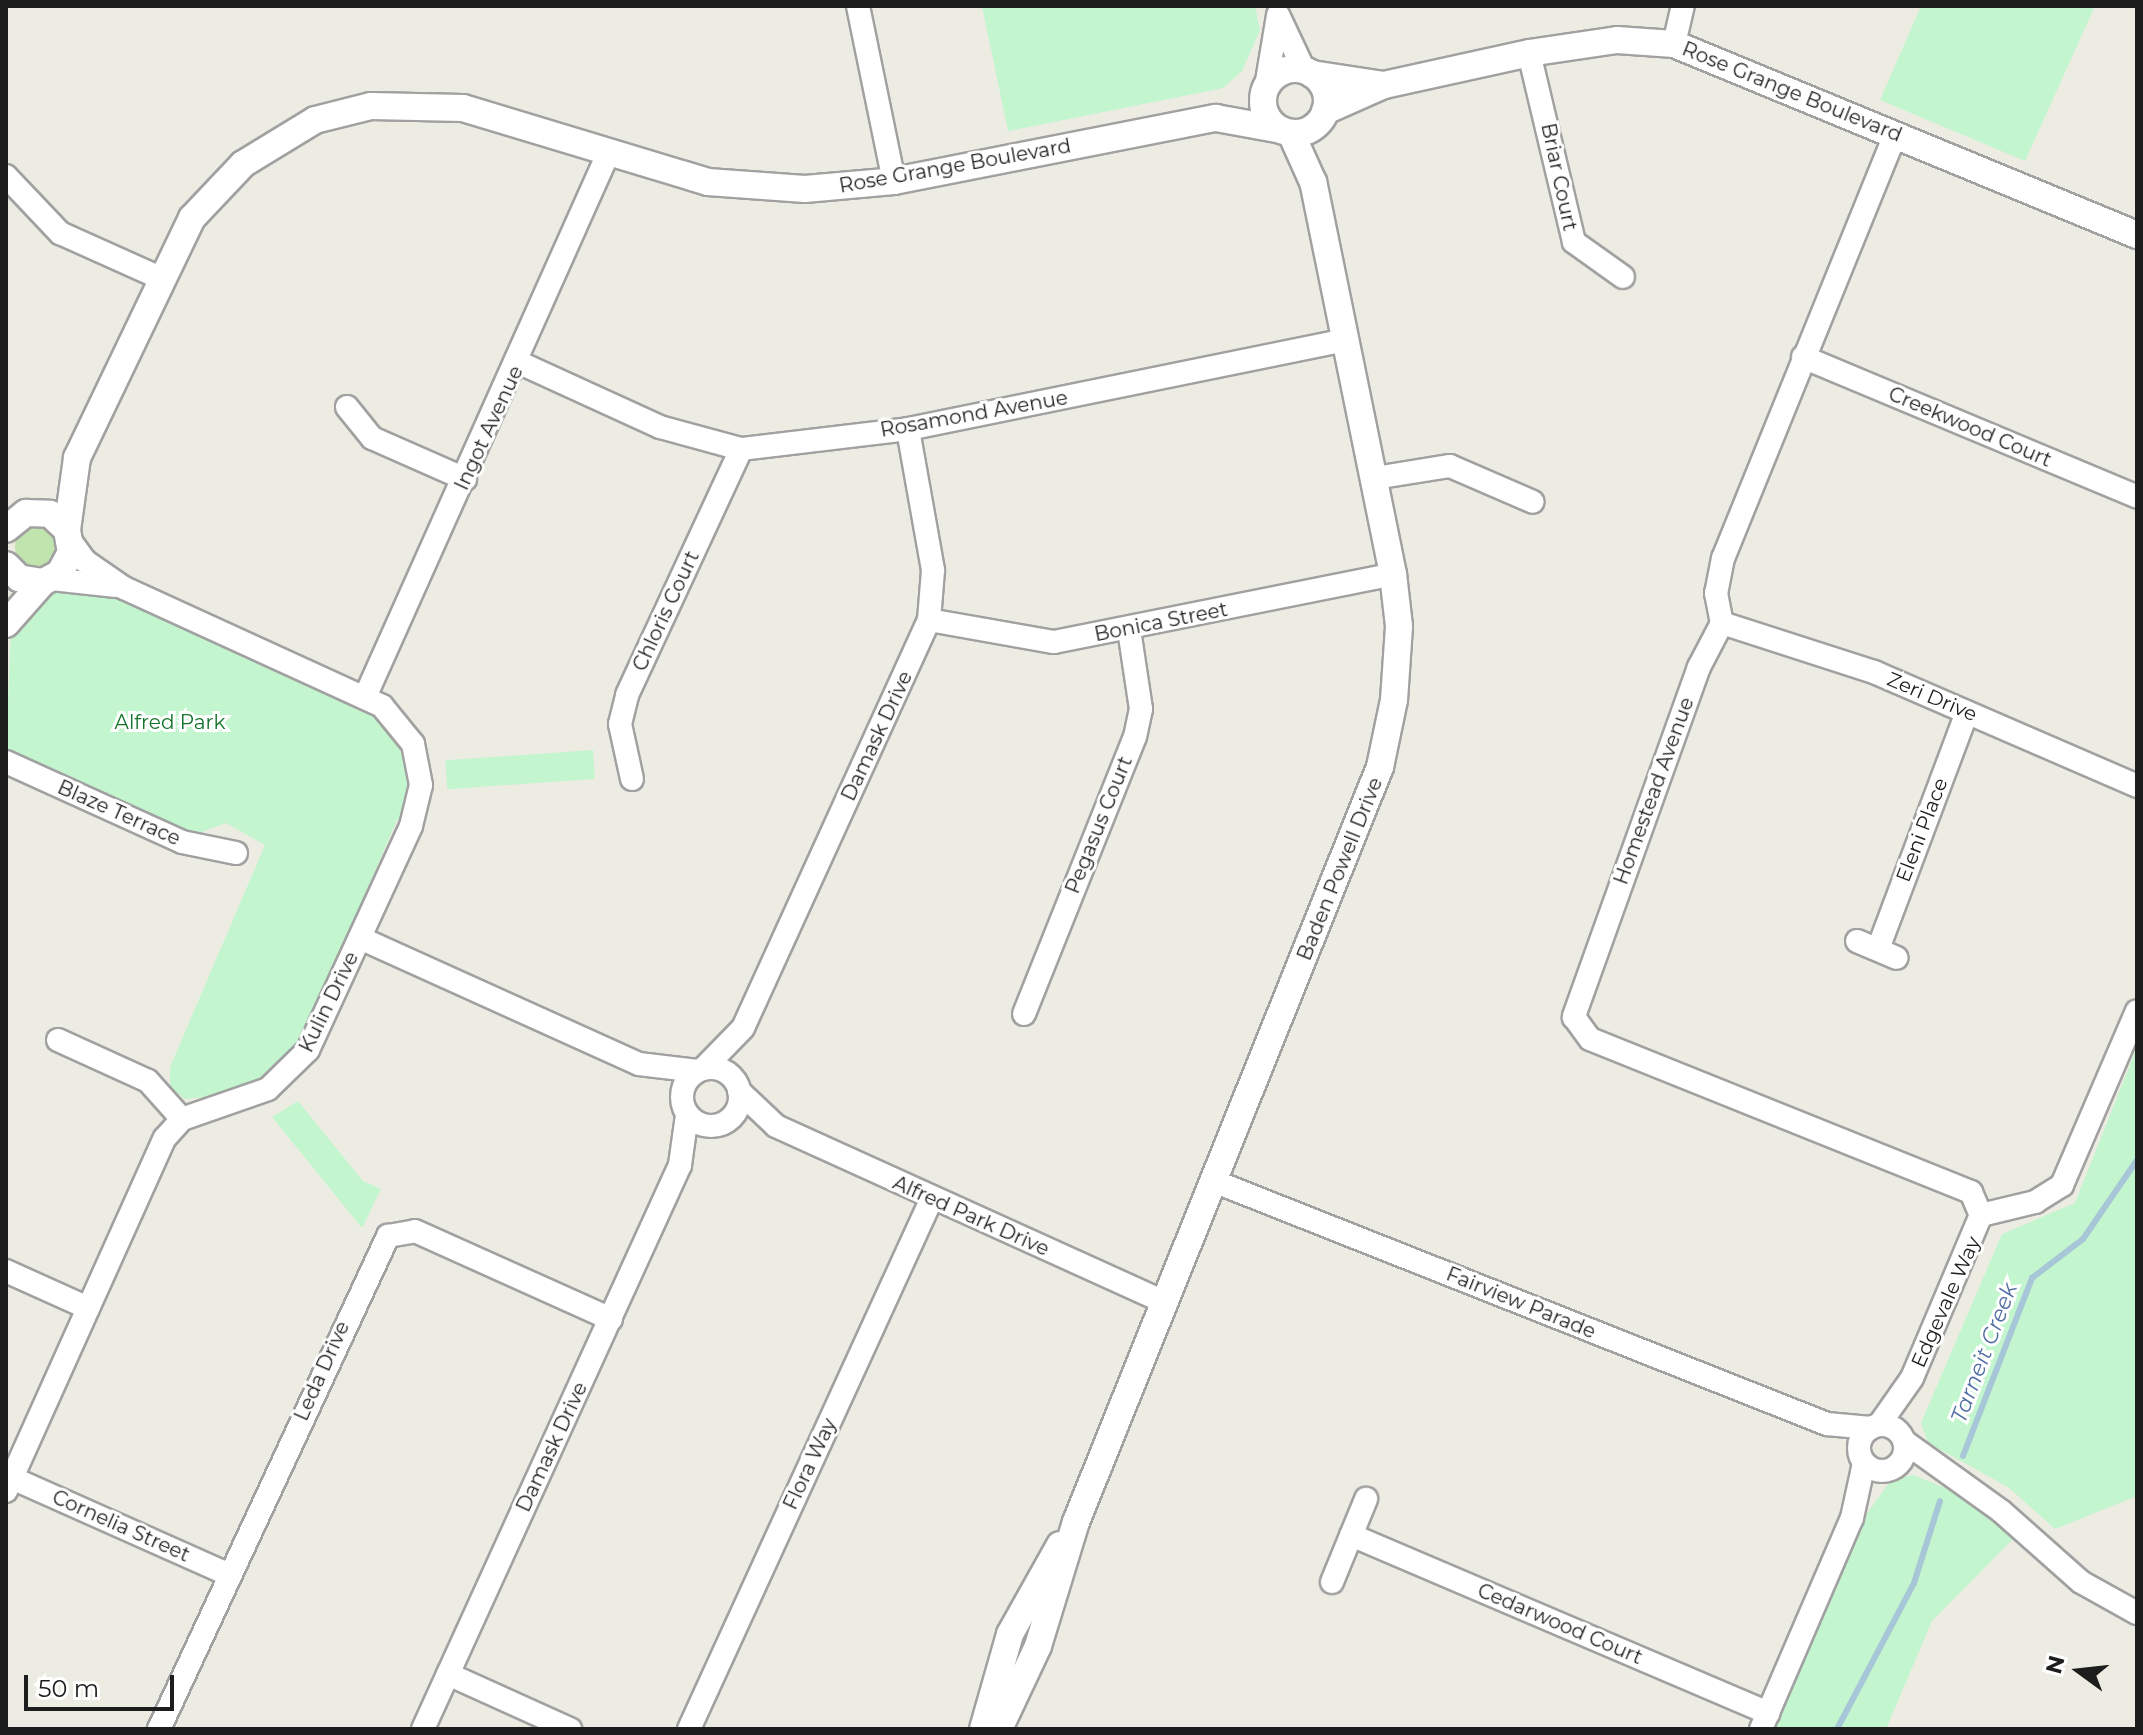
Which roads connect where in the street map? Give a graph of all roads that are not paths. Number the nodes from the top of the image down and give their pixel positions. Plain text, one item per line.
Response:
1 (858, 6) edge
2 (1683, 6) edge
3 (1277, 10) edge
4 (1674, 44) junction
5 (1529, 53) junction
6 (1308, 72) junction
7 (1384, 85) junction
8 (1266, 89) junction
9 (1324, 114) junction
10 (1216, 118) junction
11 (1287, 131) junction
12 (1895, 135) junction
13 (607, 156) junction
14 (6, 176) edge
15 (894, 181) junction
16 (1313, 182) junction
17 (2137, 235) edge
18 (1623, 277) dead end
19 (160, 278) junction
20 (1346, 340) junction
21 (1803, 357) junction
22 (520, 363) junction
23 (347, 407) dead end
24 (908, 429) junction
25 (741, 449) junction
26 (77, 458) junction
27 (1375, 478) junction
28 (465, 479) junction
29 (2137, 497) edge
30 (1533, 502) dead end
31 (14, 518) edge
32 (69, 535) junction
33 (6, 565) edge
34 (1393, 574) junction
35 (47, 581) junction
36 (124, 588) junction
37 (929, 620) junction
38 (1722, 623) junction
39 (6, 624) edge
40 (1129, 630) junction
41 (365, 697) junction
42 (1967, 712) junction
43 (6, 762) edge
44 (632, 779) dead end
45 (2137, 786) edge
46 (236, 853) dead end
47 (360, 938) junction
48 (1877, 949) dead end
49 (2137, 1011) edge
50 (1024, 1014) dead end
51 (743, 1028) junction
52 (58, 1040) dead end
53 (639, 1064) junction
54 (701, 1070) junction
55 (737, 1086) junction
56 (684, 1108) junction
57 (182, 1119) junction
58 (721, 1124) junction
59 (776, 1126) junction
60 (680, 1165) junction
61 (1216, 1182) junction
62 (932, 1198) junction
63 (1981, 1215) junction
64 (6, 1271) edge
65 (1166, 1303) junction
66 (88, 1308) junction
67 (611, 1319) junction
68 (1912, 1378) junction
69 (1827, 1424) junction
70 (1875, 1426) junction
71 (1903, 1438) junction
72 (1862, 1459) junction
73 (1892, 1470) junction
74 (1946, 1476) junction
75 (9, 1484) edge
76 (1366, 1499) dead end
77 (1852, 1518) junction
78 (1076, 1522) junction
79 (1351, 1535) junction
80 (230, 1575) junction
81 (1332, 1582) dead end
82 (2137, 1613) edge
83 (1010, 1634) junction
84 (1038, 1646) junction
85 (448, 1674) junction
86 (1765, 1721) edge
87 (159, 1729) edge
88 (423, 1729) edge
89 (570, 1729) edge
90 (689, 1729) edge
91 (983, 1729) edge
92 (999, 1729) edge

1 - 15 street
2 - 4 street
3 - 6 street
3 - 8 street
4 - 5 street, Rose Grange Boulevard
4 - 12 street, Rose Grange Boulevard
5 - 7 street, Rose Grange Boulevard
5 - 18 street, Briar Court
6 - 7 street, Rose Grange Boulevard
6 - 8 street
6 - 9 street
7 - 9 street, Rose Grange Boulevard
8 - 10 street, Rose Grange Boulevard
8 - 11 street
9 - 11 street
9 - 16 street, Baden Powell Drive
10 - 11 street, Rose Grange Boulevard
10 - 15 street, Rose Grange Boulevard
11 - 16 street, Baden Powell Drive
12 - 17 street, Rose Grange Boulevard
12 - 21 street
13 - 15 street, Rose Grange Boulevard
13 - 19 street, Rose Grange Boulevard
13 - 22 street, Ingot Avenue
14 - 19 street
16 - 20 street, Baden Powell Drive
19 - 26 street, Rose Grange Boulevard
20 - 24 street, Rosamond Avenue
20 - 27 street, Baden Powell Drive
21 - 29 street, Creekwood Court
21 - 38 street
22 - 25 street, Rosamond Avenue
22 - 28 street, Ingot Avenue
23 - 28 street
24 - 25 street, Rosamond Avenue
24 - 37 street, Damask Drive
25 - 44 street, Chloris Court
26 - 31 street, Rose Grange Boulevard
26 - 32 street, Rose Grange Boulevard
27 - 30 street
27 - 34 street, Baden Powell Drive
28 - 41 street, Ingot Avenue
31 - 32 street
32 - 35 street, Rose Grange Boulevard
32 - 36 street, Kulin Drive
33 - 35 street
34 - 40 street, Bonica Street
34 - 61 street, Baden Powell Drive
35 - 36 street, Kulin Drive
35 - 39 street
36 - 41 street, Kulin Drive
37 - 40 street, Bonica Street
37 - 51 street, Damask Drive
38 - 42 street, Zeri Drive
38 - 63 street, Homestead Avenue
40 - 50 street, Pegasus Court
41 - 47 street, Kulin Drive
42 - 45 street, Zeri Drive
42 - 48 street, Eleni Place
43 - 46 street, Blaze Terrace
47 - 53 street
47 - 57 street, Kulin Drive
49 - 63 street, Edgevale Way
51 - 54 street, Damask Drive
51 - 55 street, Damask Drive
52 - 57 street
53 - 54 street
53 - 56 street
54 - 55 street
54 - 56 street
55 - 58 street
55 - 59 street, Alfred Park Drive
56 - 58 street
56 - 60 street, Damask Drive
57 - 66 street
58 - 59 street, Alfred Park Drive
58 - 60 street, Damask Drive
59 - 62 street, Alfred Park Drive
60 - 67 street, Damask Drive
61 - 65 street, Baden Powell Drive
61 - 69 street, Fairview Parade
62 - 65 street, Alfred Park Drive
62 - 90 street, Flora Way
63 - 68 street, Edgevale Way
64 - 66 street
65 - 78 street, Baden Powell Drive
66 - 75 street
67 - 80 street, Leda Drive
67 - 85 street, Damask Drive
68 - 70 street, Edgevale Way
68 - 71 street, Edgevale Way
69 - 70 street, Fairview Parade
69 - 72 street, Fairview Parade
70 - 71 street, Fairview Parade
70 - 72 street, Edgevale Way
71 - 73 street, Edgevale Way
71 - 74 street
72 - 73 street
72 - 77 street
73 - 74 street
73 - 77 street
74 - 82 street
75 - 80 street, Cornelia Street
76 - 79 street
77 - 86 street
78 - 83 street, Baden Powell Drive
78 - 84 street, Baden Powell Drive
79 - 81 street
79 - 86 street, Cedarwood Court
80 - 87 street, Leda Drive
83 - 84 street
83 - 91 street, Baden Powell Drive
84 - 92 street, Baden Powell Drive
85 - 88 street, Damask Drive
85 - 89 street

